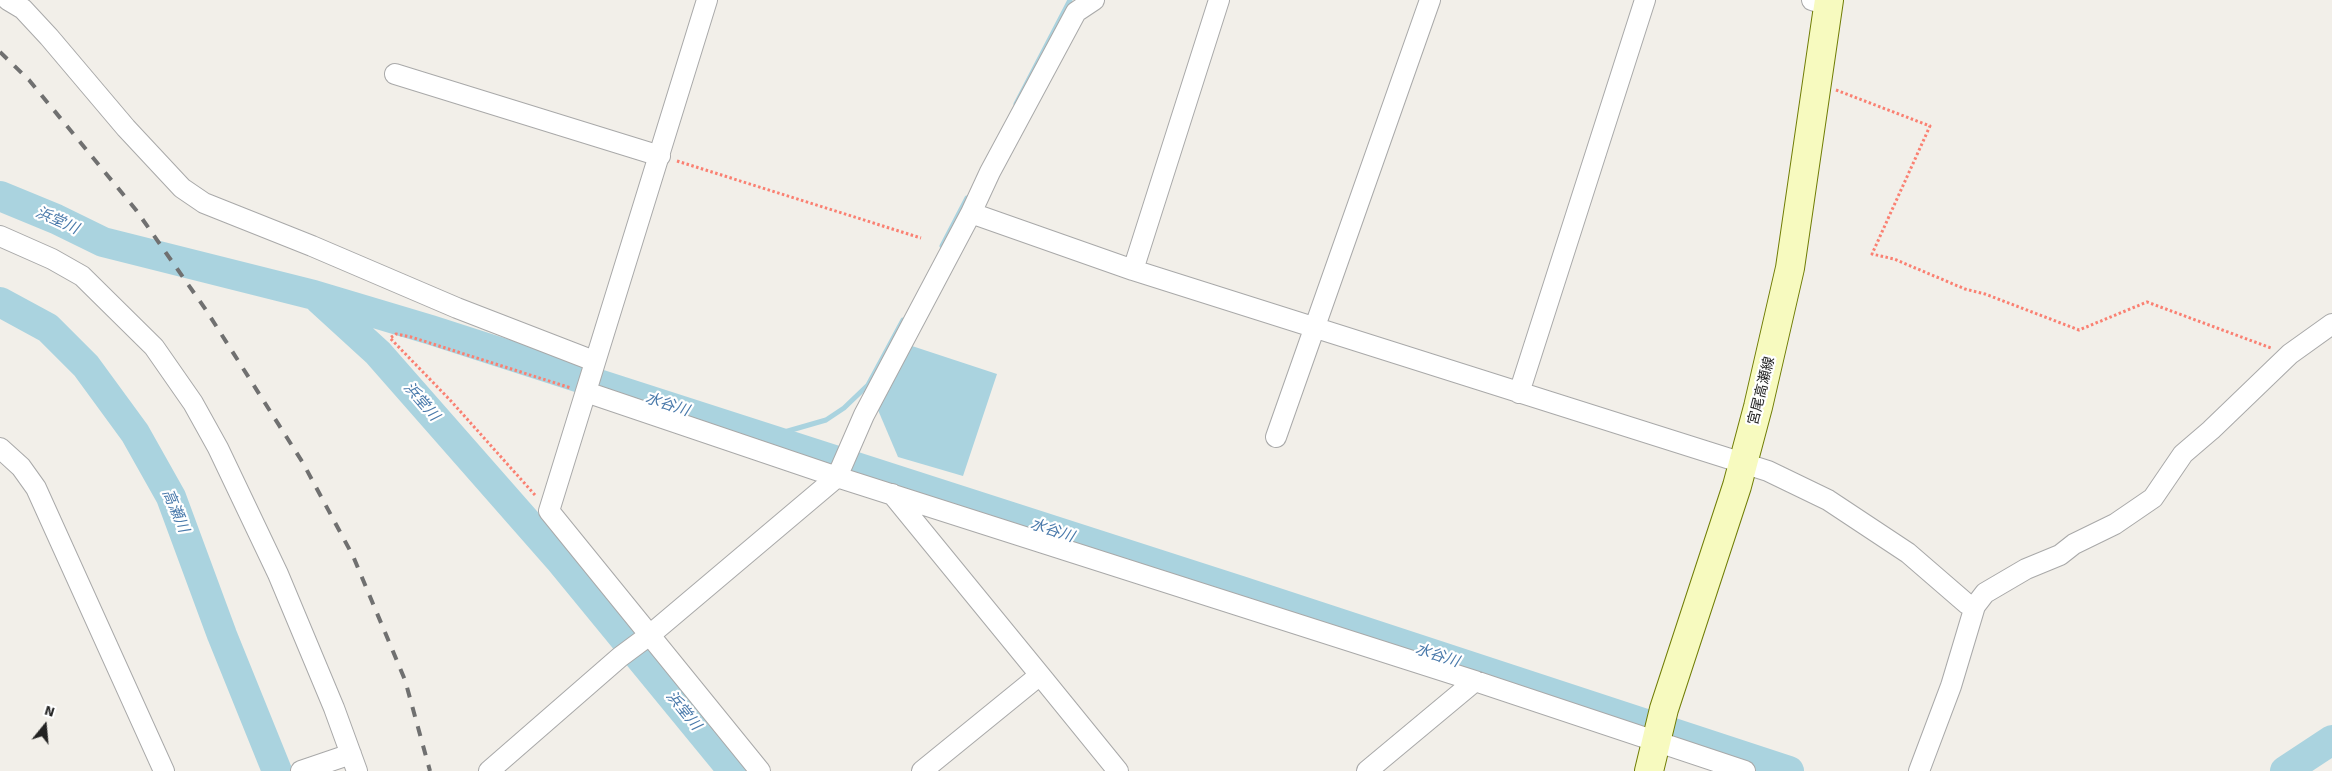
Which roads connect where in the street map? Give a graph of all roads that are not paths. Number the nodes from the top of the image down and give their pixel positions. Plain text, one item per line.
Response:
1 (8, 0) edge
2 (707, 0) edge
3 (1094, 0) edge
4 (1219, 0) edge
5 (1430, 0) edge
6 (1645, 0) edge
7 (1818, 0) edge
8 (395, 74) dead end
9 (660, 156) junction
10 (971, 213) junction
11 (0, 236) edge
12 (1133, 270) junction
13 (2332, 324) edge
14 (1314, 328) junction
15 (593, 365) junction
16 (586, 390) junction
17 (1519, 393) junction
18 (1276, 437) dead end
19 (0, 448) edge
20 (1744, 463) junction
21 (841, 467) junction
22 (892, 494) junction
23 (1975, 606) junction
24 (647, 637) junction
25 (1040, 675) junction
26 (1475, 681) junction
27 (1657, 742) junction
28 (354, 763) edge
29 (164, 771) edge
30 (301, 771) edge
31 (489, 771) edge
32 (760, 771) edge
33 (922, 771) edge
34 (1118, 771) edge
35 (1367, 771) edge
36 (1649, 771) edge
37 (1745, 771) edge
38 (1919, 771) edge

1 - 15 street
2 - 9 street
3 - 10 street
4 - 12 street
5 - 14 street
6 - 17 street
7 - 20 main road, 宮尾高瀬線
8 - 9 street
9 - 15 street
10 - 12 street
10 - 21 street
11 - 28 street
12 - 14 street
13 - 23 street
14 - 17 street
14 - 18 street
15 - 16 street
16 - 21 street
16 - 24 street
17 - 20 street
19 - 29 street
20 - 23 street
20 - 27 main road, 宮尾高瀬線
21 - 22 street
21 - 24 street
22 - 25 street
22 - 26 street
23 - 38 street
24 - 31 street
24 - 32 street
25 - 33 street
25 - 34 street
26 - 27 street
26 - 35 street
27 - 36 main road, 宮尾高瀬線
27 - 37 street
28 - 30 street

